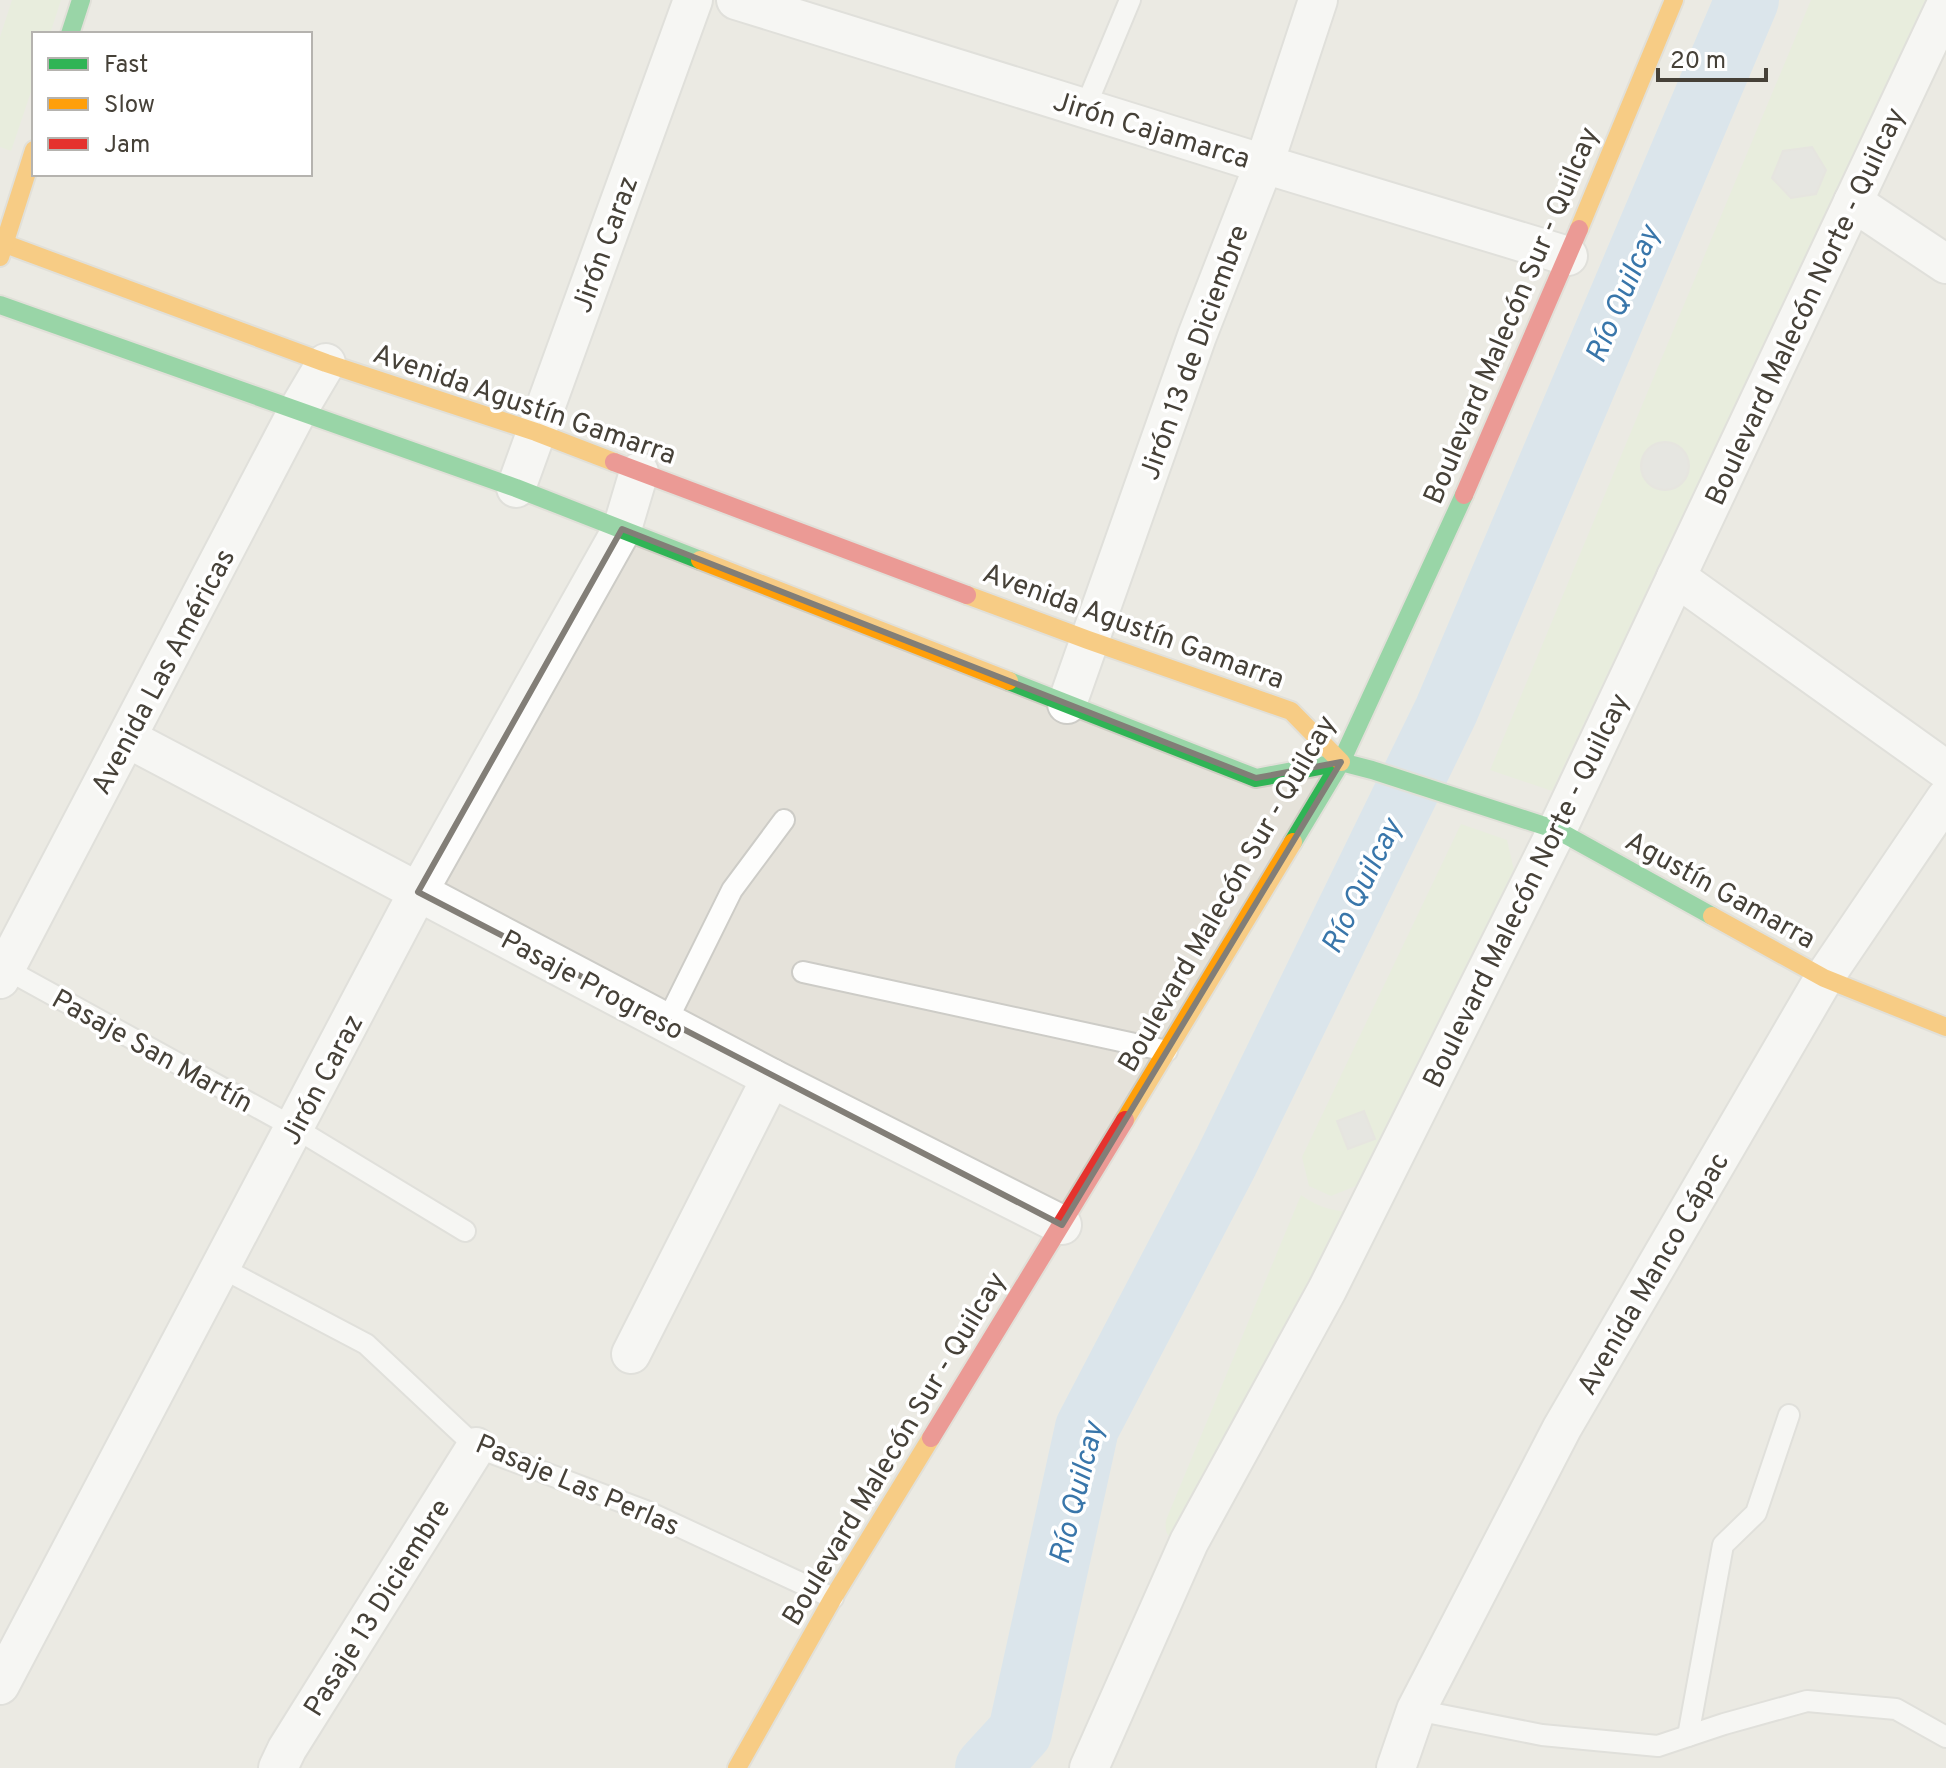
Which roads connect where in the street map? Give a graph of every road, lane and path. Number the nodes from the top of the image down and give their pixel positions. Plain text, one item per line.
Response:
1 (81, 0) edge
2 (693, 0) edge
3 (736, 0) edge
4 (1130, 0) edge
5 (1318, 0) edge
6 (1674, 0) edge
7 (1946, 5) edge
8 (71, 32) edge
9 (1085, 108) junction
10 (32, 156) edge
11 (1264, 164) junction
12 (1853, 202) junction
13 (1, 247) edge
14 (1568, 256) junction
15 (1946, 264) edge
16 (0, 305) edge
17 (326, 363) junction
18 (297, 412) junction
19 (536, 432) junction
20 (639, 472) junction
21 (516, 488) junction
22 (622, 529) junction
23 (1676, 577) junction
24 (1088, 640) junction
25 (1067, 704) junction
26 (127, 738) junction
27 (1341, 762) junction
28 (1946, 770) edge
29 (1946, 798) edge
30 (784, 820) dead end
31 (1557, 830) junction
32 (418, 892) junction
33 (803, 972) dead end
34 (3, 974) edge
35 (1824, 978) junction
36 (666, 1023) junction
37 (1946, 1027) edge
38 (1167, 1051) junction
39 (771, 1078) junction
40 (295, 1128) junction
41 (1062, 1225) junction
42 (465, 1231) dead end
43 (220, 1267) junction
44 (631, 1354) dead end
45 (1789, 1415) dead end
46 (476, 1447) junction
47 (833, 1598) junction
48 (0, 1685) edge
49 (1416, 1710) junction
50 (1688, 1736) junction
51 (1946, 1737) edge
52 (278, 1768) edge
53 (737, 1768) edge
54 (1089, 1768) edge
55 (1396, 1768) edge

1 - 8 street
2 - 19 street, Jirón Caraz
3 - 9 street, Jirón Cajamarca
4 - 9 lane
5 - 11 street, Jirón 13 de Diciembre
6 - 14 street, Boulevard Malecón Sur - Quilcay
7 - 12 street, Boulevard Malecón Norte - Quilcay
9 - 11 street, Jirón Cajamarca
10 - 13 street
11 - 14 street, Jirón Cajamarca
11 - 24 street, Jirón 13 de Diciembre
12 - 15 street
12 - 23 street, Boulevard Malecón Norte - Quilcay
13 - 17 street, Avenida Agustín Gamarra
14 - 27 street, Boulevard Malecón Sur - Quilcay
16 - 18 street
17 - 18 street, Avenida Las Américas
17 - 19 street, Avenida Agustín Gamarra
18 - 21 street
18 - 26 street, Avenida Las Américas
19 - 20 street, Avenida Agustín Gamarra
19 - 21 street, Jirón Caraz
20 - 22 street, Jirón Caraz
20 - 24 street, Avenida Agustín Gamarra
21 - 22 street
22 - 25 street
22 - 32 street, Jirón Caraz
23 - 28 street
23 - 31 street, Boulevard Malecón Norte - Quilcay
24 - 25 street, Jirón 13 de Diciembre
24 - 27 street, Avenida Agustín Gamarra
25 - 27 street
26 - 32 street, Pasaje Progreso
26 - 34 street, Avenida Las Américas
27 - 31 street, Agustín Gamarra
27 - 38 street, Boulevard Malecón Sur - Quilcay
29 - 35 street, Avenida Manco Cápac
30 - 36 lane
31 - 35 street, Agustín Gamarra
31 - 54 street, Boulevard Malecón Norte - Quilcay
32 - 36 street, Pasaje Progreso
32 - 40 street, Jirón Caraz
33 - 38 lane
34 - 40 lane, Pasaje San Martín
35 - 37 street, Agustín Gamarra
35 - 49 street, Avenida Manco Cápac
36 - 39 street, Pasaje Progreso
38 - 41 street, Boulevard Malecón Sur - Quilcay
39 - 41 street, Pasaje Progreso
39 - 44 street
40 - 42 lane, Pasaje San Martín
40 - 43 street, Jirón Caraz
41 - 47 street, Boulevard Malecón Sur - Quilcay
43 - 46 lane, Pasaje Las Perlas
43 - 48 street, Jirón Caraz
45 - 50 lane
46 - 47 lane, Pasaje Las Perlas
46 - 52 street, Pasaje 13 Diciembre
47 - 53 street, Boulevard Malecón Sur - Quilcay
49 - 50 lane
49 - 55 street, Avenida Manco Cápac
50 - 51 lane

